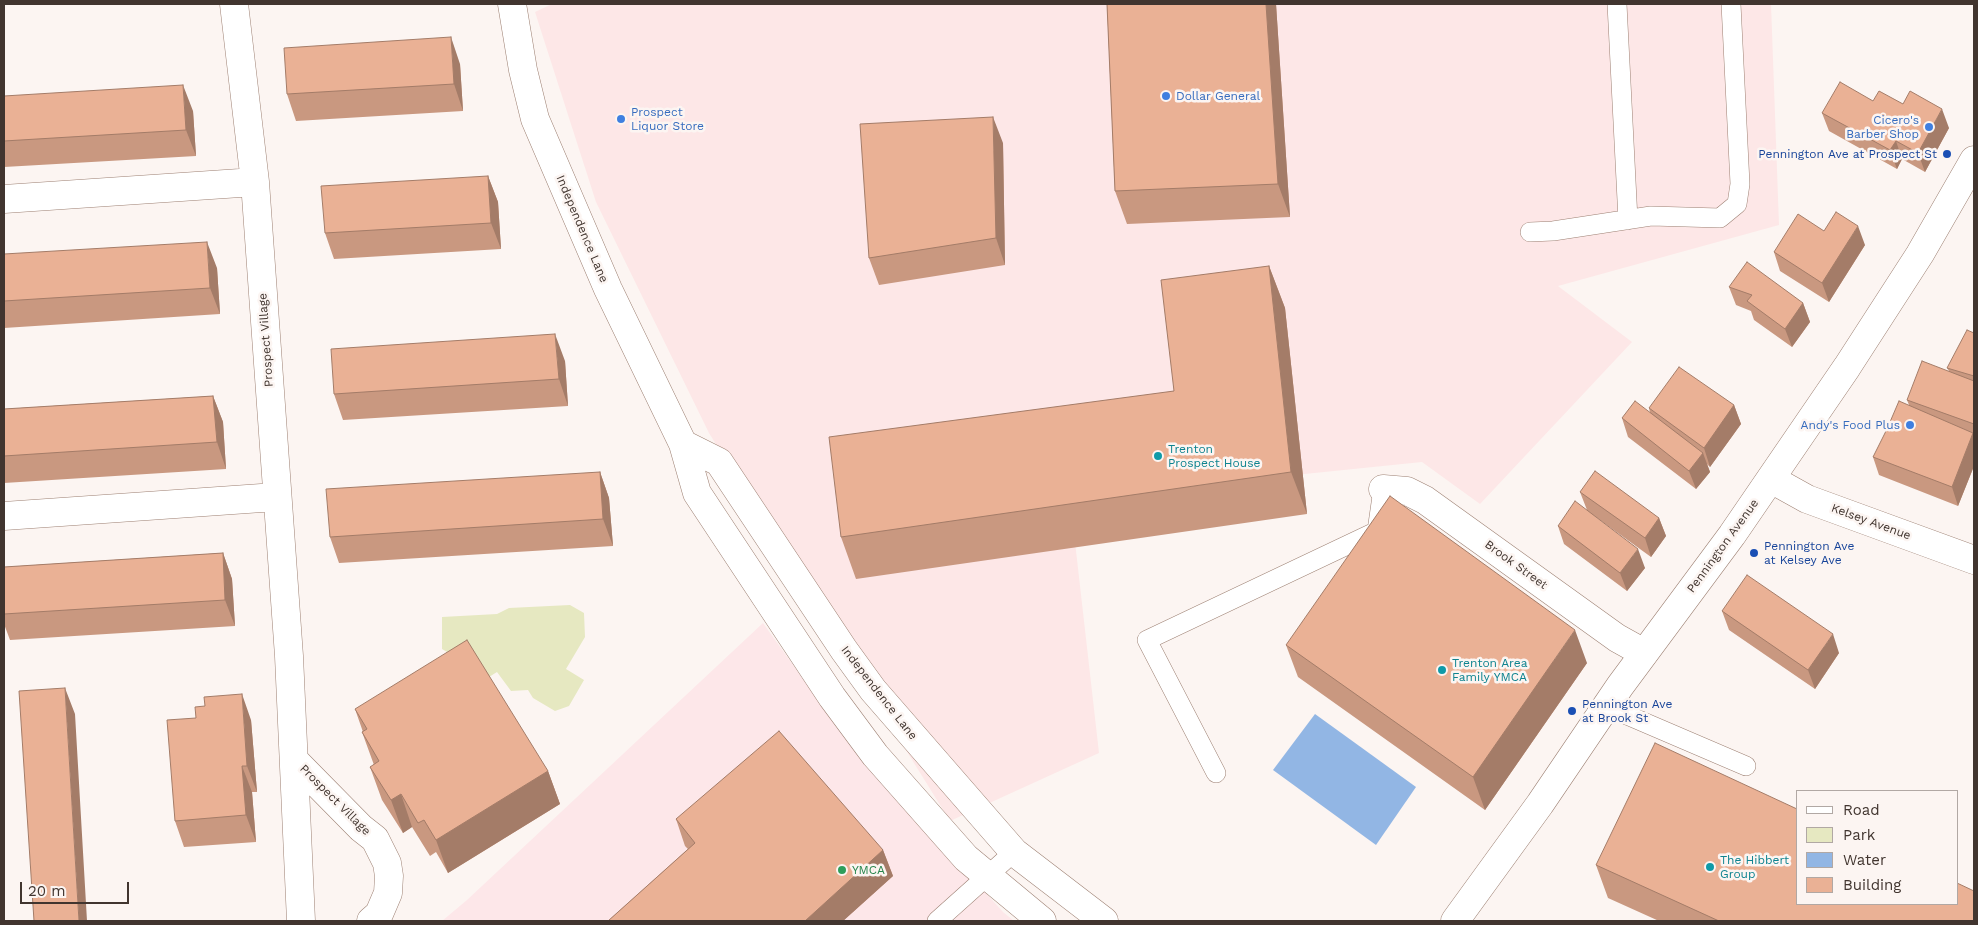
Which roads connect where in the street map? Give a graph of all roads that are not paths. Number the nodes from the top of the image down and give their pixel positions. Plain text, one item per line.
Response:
1 (234, 4) edge
2 (512, 4) edge
3 (1617, 4) edge
4 (1731, 4) edge
5 (1974, 160) edge
6 (255, 182) junction
7 (4, 198) edge
8 (1628, 220) junction
9 (1530, 232) dead end
10 (683, 444) junction
11 (1771, 479) junction
12 (1383, 489) joint
13 (276, 497) junction
14 (4, 516) edge
15 (1974, 560) edge
16 (1644, 653) junction
17 (1606, 706) junction
18 (295, 760) junction
19 (1746, 766) dead end
20 (1216, 773) dead end
21 (1014, 852) junction
22 (988, 876) junction
23 (302, 921) edge
24 (371, 921) edge
25 (937, 921) edge
26 (1042, 921) edge
27 (1104, 921) edge
28 (1455, 921) edge

1 - 6 street, Prospect Village
2 - 10 street, Independence Lane
3 - 8 lane
4 - 8 lane
5 - 11 street, Pennington Avenue
6 - 7 street
6 - 13 street, Prospect Village
8 - 9 lane
10 - 21 street, Independence Lane
10 - 22 street, Independence Lane
11 - 15 street, Kelsey Avenue
11 - 16 street, Pennington Avenue
12 - 16 street, Brook Street
12 - 20 lane
13 - 14 street
13 - 18 street, Prospect Village
16 - 17 street, Pennington Avenue
17 - 19 lane
17 - 28 street, Pennington Avenue
18 - 23 street, Prospect Village
18 - 24 street, Prospect Village
21 - 22 lane
21 - 27 street, Independence Lane
22 - 25 lane
22 - 26 street, Independence Lane

